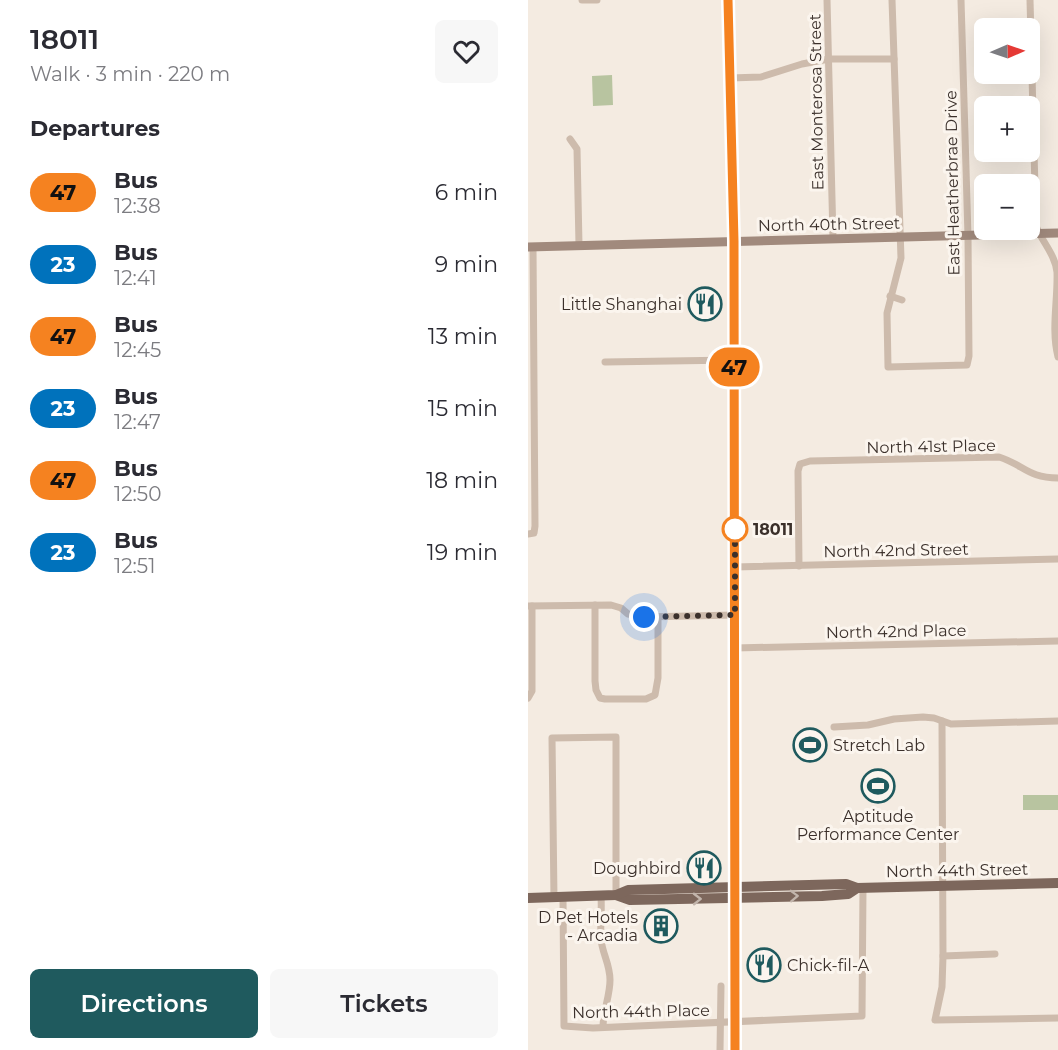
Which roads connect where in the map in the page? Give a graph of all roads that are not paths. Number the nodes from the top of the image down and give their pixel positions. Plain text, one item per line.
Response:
1 (582, 0) edge
2 (597, 0) edge
3 (728, 0) edge
4 (827, 0) edge
5 (892, 0) edge
6 (961, 0) edge
7 (1030, 0) edge
8 (828, 59) junction
9 (894, 59) junction
10 (730, 78) junction
11 (570, 139) dead end
12 (1035, 174) edge
13 (1058, 233) edge
14 (1040, 234) edge
15 (1040, 235) edge
16 (968, 236) junction
17 (974, 236) edge
18 (898, 237) junction
19 (833, 238) junction
20 (734, 241) junction
21 (579, 245) junction
22 (531, 247) edge
23 (890, 296) junction
24 (902, 300) dead end
25 (1058, 357) edge
26 (734, 360) junction
27 (605, 362) dead end
28 (1058, 478) edge
29 (531, 534) edge
30 (1058, 559) edge
31 (799, 566) junction
32 (735, 567) junction
33 (595, 605) junction
34 (530, 606) edge
35 (735, 615) junction
36 (658, 617) junction
37 (1058, 641) edge
38 (735, 648) junction
39 (528, 698) edge
40 (942, 721) junction
41 (1058, 721) edge
42 (834, 727) dead end
43 (1058, 883) edge
44 (942, 885) junction
45 (860, 888) junction
46 (736, 892) junction
47 (616, 895) junction
48 (601, 896) junction
49 (528, 898) edge
50 (558, 898) junction
51 (995, 954) dead end
52 (943, 956) junction
53 (721, 986) dead end
54 (1058, 1018) edge
55 (735, 1021) junction
56 (721, 1023) junction
57 (603, 1027) junction
58 (720, 1050) edge
59 (735, 1050) edge

1 - 2 street
3 - 10 main road
4 - 8 street, East Monterosa Street
5 - 9 street
6 - 16 street, East Heatherbrae Drive
7 - 12 street
8 - 9 street
8 - 10 street
8 - 19 street, East Monterosa Street
9 - 18 street
10 - 20 main road
11 - 21 street
13 - 14 main road, North 40th Street
15 - 25 street
16 - 17 main road, North 40th Street
16 - 18 main road, North 40th Street
16 - 23 street, East Heatherbrae Drive
18 - 19 main road, North 40th Street
18 - 23 street
19 - 20 main road, North 40th Street
20 - 21 main road, North 40th Street
20 - 26 main road
21 - 22 main road, North 40th Street
22 - 29 street
23 - 24 street
26 - 27 street
26 - 32 main road
28 - 31 street, North 41st Place
30 - 31 street, North 42nd Street
31 - 32 street, North 42nd Street
32 - 35 main road
33 - 34 street
33 - 36 street
33 - 36 street
34 - 39 street
35 - 36 street
35 - 38 main road
37 - 38 street, North 42nd Place
38 - 46 main road
40 - 41 street
40 - 42 street
40 - 44 street
43 - 44 main road, North 44th Street
44 - 45 main road, North 44th Street
44 - 52 street
45 - 46 main road, North 44th Street
45 - 55 street, North 44th Place
46 - 47 main road, North 44th Street
46 - 55 main road
47 - 48 main road, North 44th Street
47 - 50 street
48 - 50 main road, North 44th Street
48 - 57 street
49 - 50 main road, North 44th Street
50 - 57 street, North 44th Place
51 - 52 street
52 - 54 street
53 - 56 street
55 - 56 street, North 44th Place
55 - 59 main road
56 - 57 street, North 44th Place
56 - 58 street

